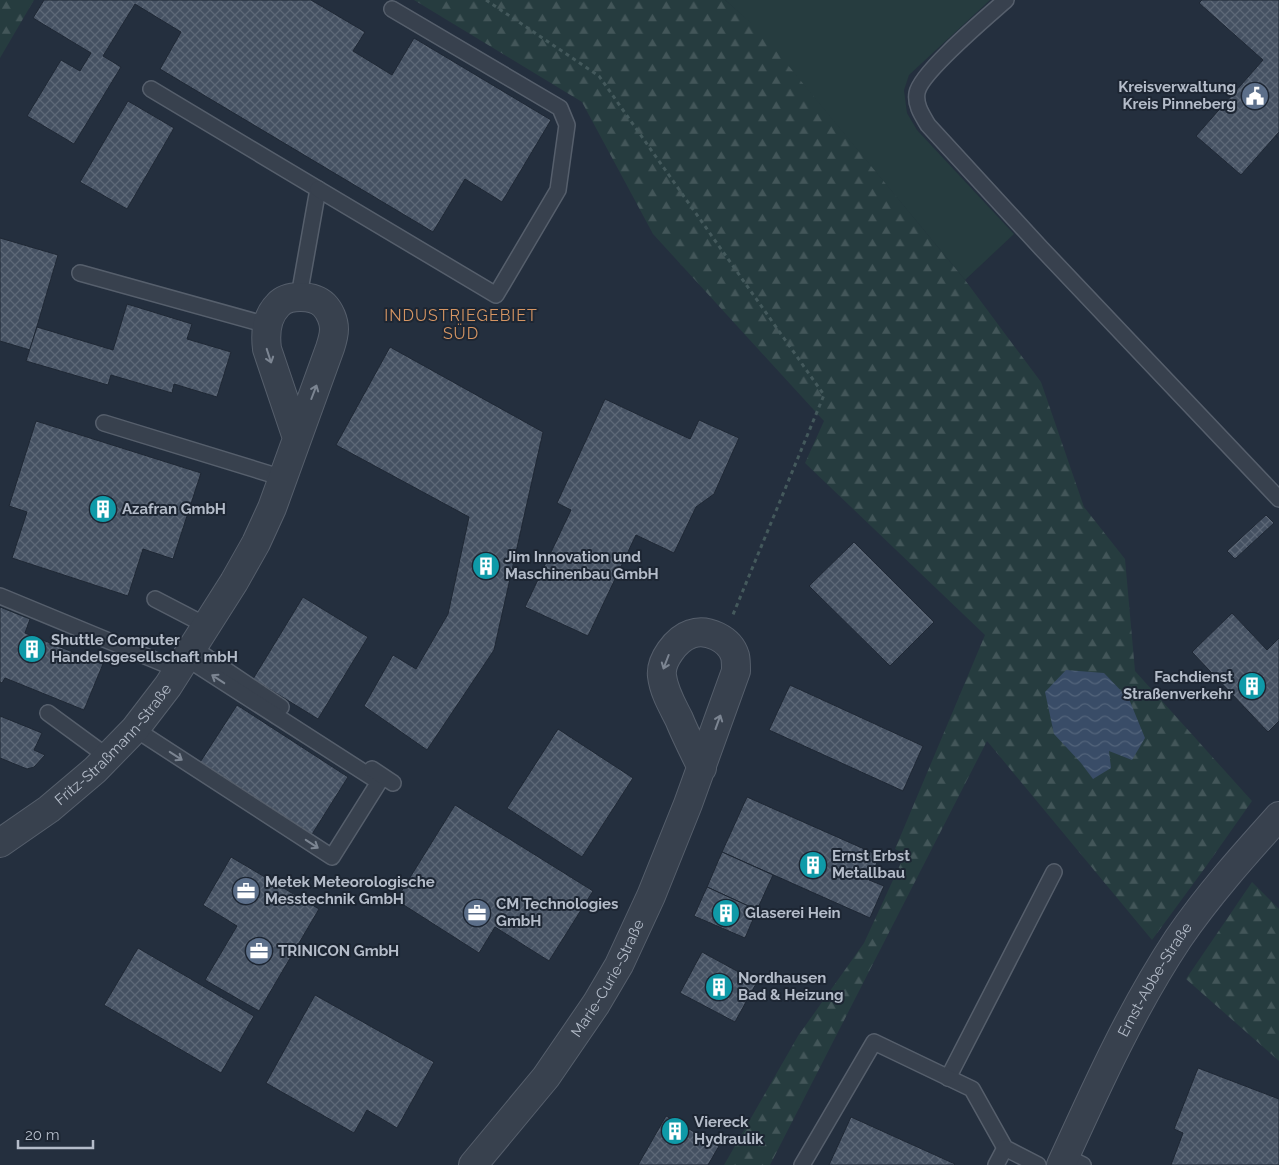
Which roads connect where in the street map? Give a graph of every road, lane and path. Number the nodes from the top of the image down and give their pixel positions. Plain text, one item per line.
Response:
1 (486, 0) edge
2 (1006, 0) edge
3 (392, 9) dead end
4 (151, 89) dead end
5 (318, 189) junction
6 (80, 273) dead end
7 (299, 296) junction
8 (267, 325) junction
9 (104, 424) dead end
10 (297, 438) junction
11 (283, 478) junction
12 (1279, 499) edge
13 (0, 596) edge
14 (155, 599) dead end
15 (723, 639) junction
16 (191, 650) junction
17 (48, 713) dead end
18 (135, 729) junction
19 (108, 757) junction
20 (702, 768) junction
21 (393, 783) dead end
22 (1279, 816) edge
23 (0, 843) edge
24 (1054, 872) dead end
25 (948, 1078) junction
26 (1005, 1148) junction
27 (1070, 1162) edge
28 (473, 1165) edge
29 (802, 1165) edge
30 (996, 1165) edge
31 (1038, 1165) edge

1 - 15 path
2 - 12 lane
3 - 5 lane
4 - 5 lane
5 - 7 lane
6 - 8 lane
7 - 8 street
10 -> 7 street, Fritz-Straßmann-Straße
8 -> 10 street
9 - 11 lane
10 - 11 street, Fritz-Straßmann-Straße
11 - 16 street, Fritz-Straßmann-Straße
13 - 16 lane
14 - 16 lane
20 -> 15 street, Marie-Curie-Straße
15 -> 20 street
16 - 18 street, Fritz-Straßmann-Straße
18 -> 16 lane
16 - 21 lane
17 - 19 lane
18 - 19 street, Fritz-Straßmann-Straße
19 - 23 street, Fritz-Straßmann-Straße
20 - 28 street, Marie-Curie-Straße
22 - 27 street, Ernst-Abbe-Straße
24 - 25 lane
25 - 26 lane
25 - 29 lane
26 - 30 lane
26 - 31 lane

